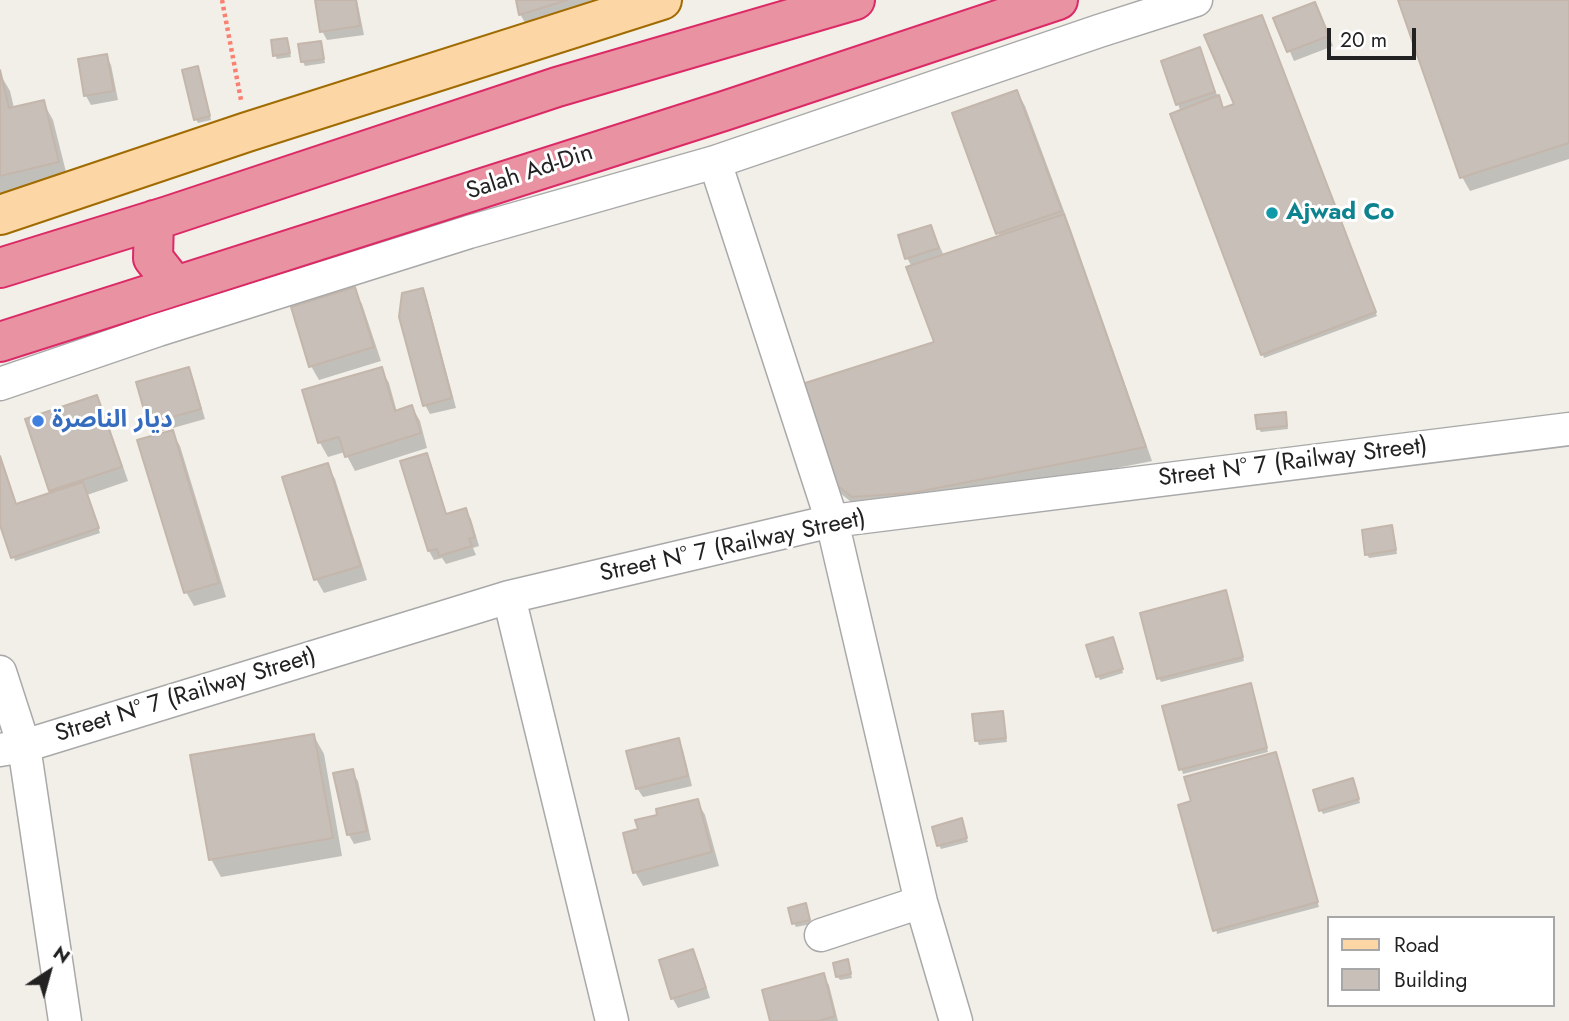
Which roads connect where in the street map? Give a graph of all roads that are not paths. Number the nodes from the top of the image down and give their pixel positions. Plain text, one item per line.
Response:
1 (662, 0) edge
2 (855, 0) edge
3 (1058, 0) edge
4 (1196, 0) edge
5 (715, 162) junction
6 (0, 215) edge
7 (154, 220) junction
8 (0, 268) edge
9 (175, 286) junction
10 (0, 342) edge
11 (0, 384) edge
12 (1569, 429) edge
13 (832, 521) junction
14 (509, 597) junction
15 (0, 672) edge
16 (12, 748) edge
17 (921, 902) junction
18 (821, 935) dead end
19 (65, 1021) edge
20 (612, 1021) edge
21 (956, 1021) edge

1 - 6 main road
2 - 7 highway
3 - 9 highway, Salah Ad-Din
4 - 5 street
5 - 11 street
5 - 13 street
7 - 8 highway
7 - 9 highway
9 - 10 highway, Salah Ad-Din
12 - 13 street, Street N° 7 (Railway Street)
13 - 14 street, Street N° 7 (Railway Street)
13 - 17 street
14 - 16 street, Street N° 7 (Railway Street)
14 - 20 street
15 - 16 street
16 - 19 street
17 - 18 street
17 - 21 street

